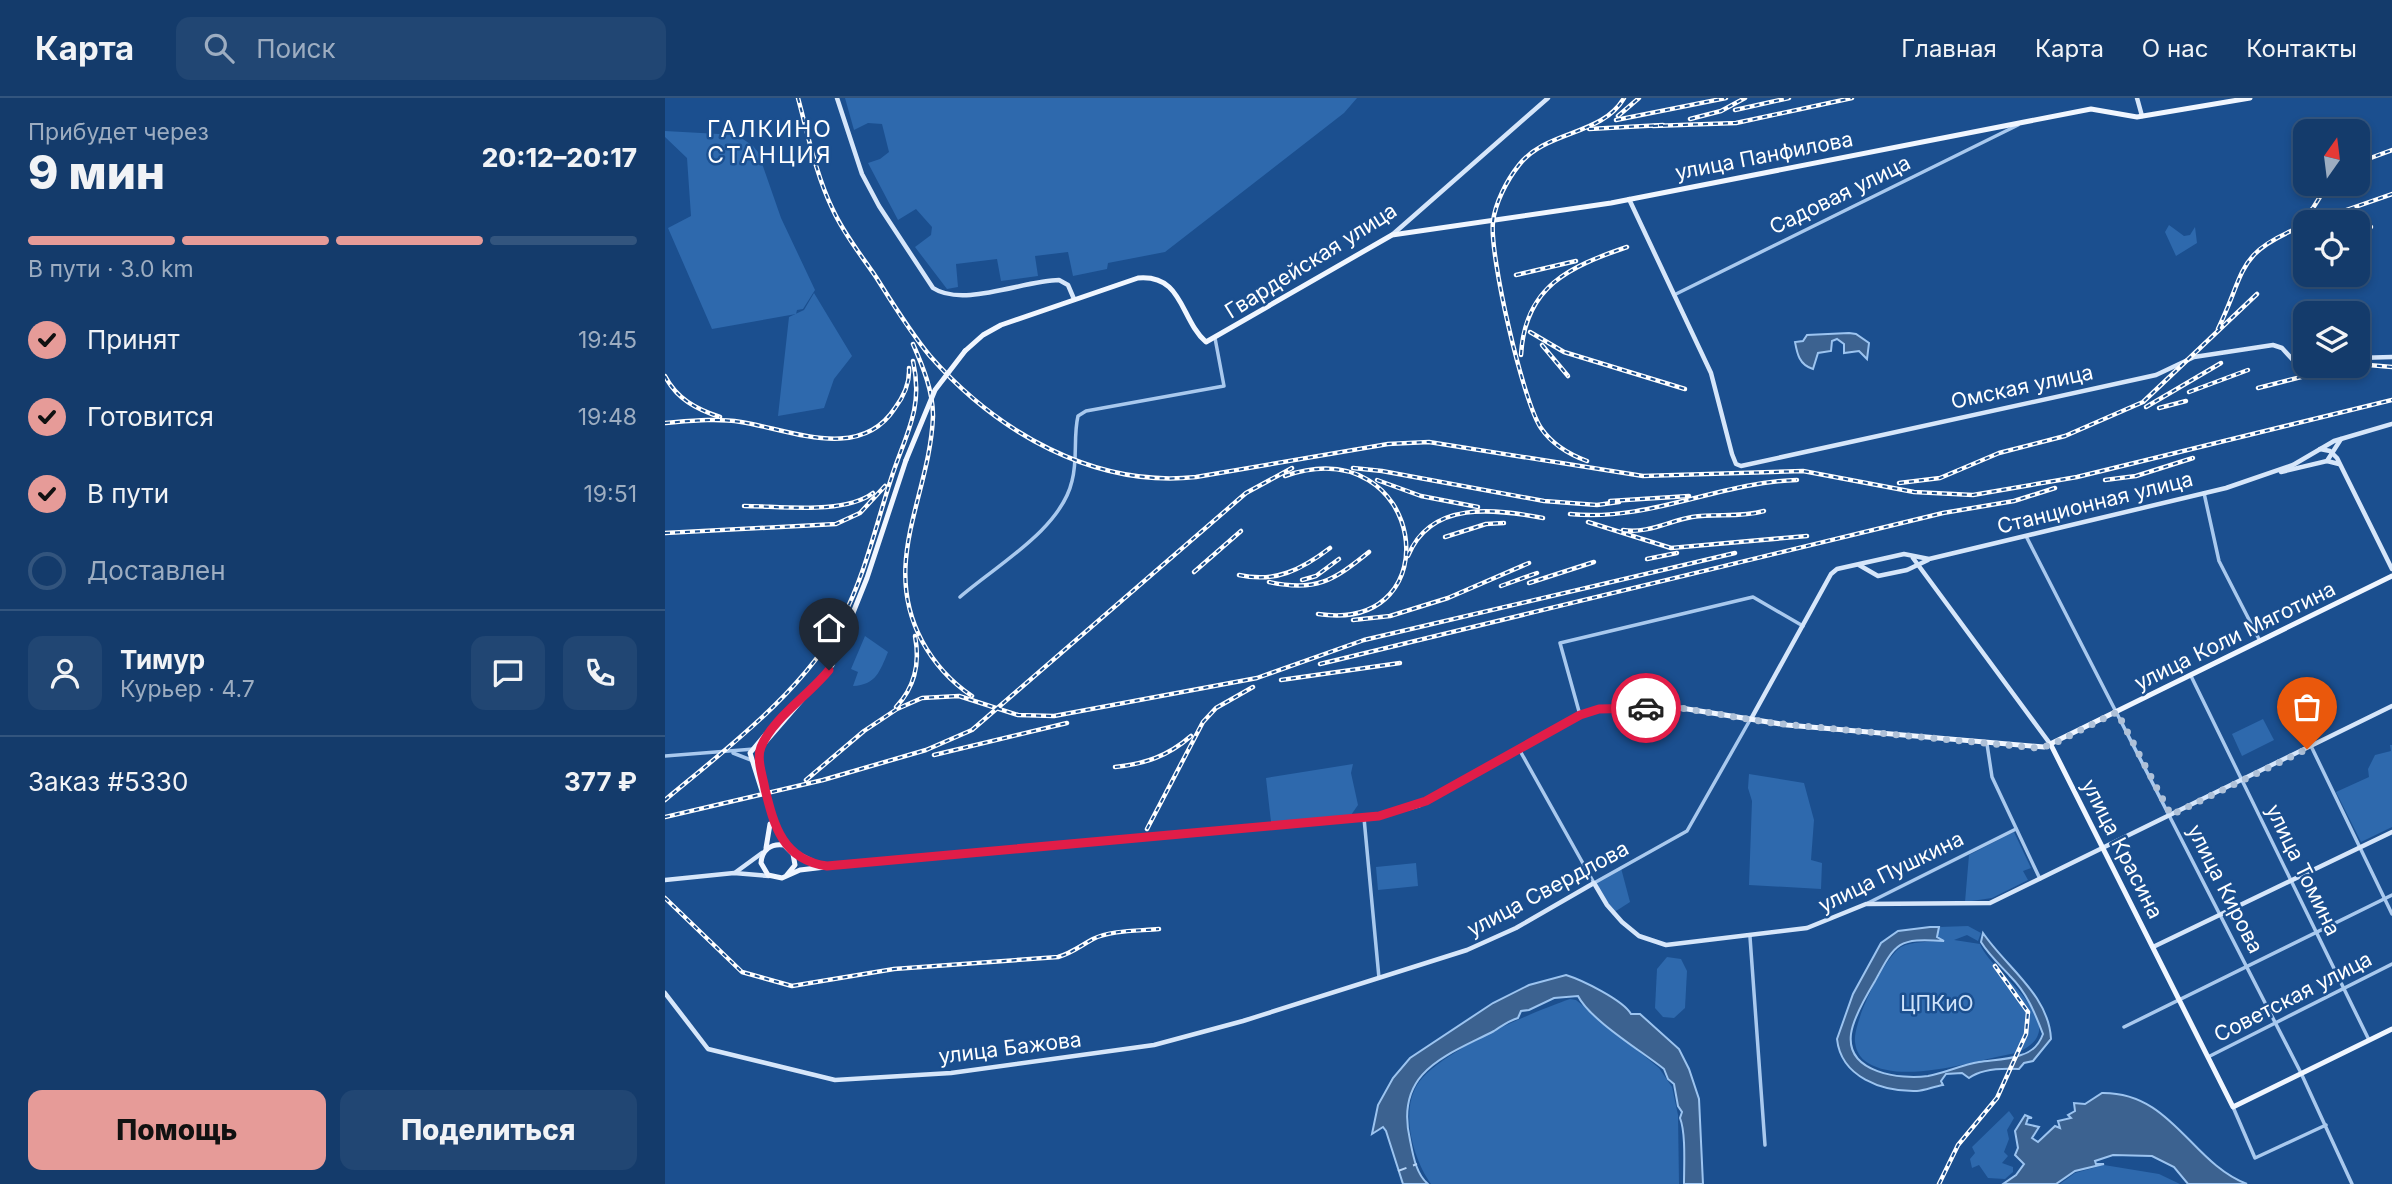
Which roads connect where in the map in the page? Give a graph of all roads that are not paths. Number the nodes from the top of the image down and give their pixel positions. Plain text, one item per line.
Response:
1 (838, 98) edge
2 (1548, 98) edge
3 (2137, 98) edge
4 (2250, 98) edge
5 (2141, 116) junction
6 (2020, 124) junction
7 (1629, 199) junction
8 (1392, 235) junction
9 (1674, 295) junction
10 (1074, 299) junction
11 (1215, 338) junction
12 (2392, 357) edge
13 (2370, 358) edge
14 (2293, 360) edge
15 (2392, 424) edge
16 (2341, 439) junction
17 (2319, 449) junction
18 (2332, 453) junction
19 (2313, 454) junction
20 (2327, 461) junction
21 (2315, 463) junction
22 (2340, 465) junction
23 (2267, 474) junction
24 (2204, 493) junction
25 (2026, 536) junction
26 (1907, 555) junction
27 (1929, 559) junction
28 (1877, 560) junction
29 (1855, 565) junction
30 (1919, 565) junction
31 (2392, 569) edge
32 (1907, 570) junction
33 (1926, 575) junction
34 (1878, 576) junction
35 (2392, 576) edge
36 (960, 597) dead end
37 (1803, 626) junction
38 (2260, 641) junction
39 (2191, 676) junction
40 (2392, 706) edge
41 (2117, 712) junction
42 (1580, 715) junction
43 (1751, 720) junction
44 (1987, 744) junction
45 (2051, 745) junction
46 (2311, 746) junction
47 (754, 748) junction
48 (1519, 749) junction
49 (724, 752) junction
50 (665, 756) edge
51 (755, 765) junction
52 (2241, 780) junction
53 (2171, 815) junction
54 (1364, 818) junction
55 (2016, 829) junction
56 (2392, 832) edge
57 (789, 848) junction
58 (2104, 848) junction
59 (2360, 848) junction
60 (764, 851) junction
61 (827, 866) junction
62 (734, 873) junction
63 (770, 876) junction
64 (786, 876) junction
65 (2040, 879) junction
66 (665, 880) edge
67 (2291, 882) junction
68 (1594, 883) junction
69 (2392, 895) edge
70 (2385, 899) junction
71 (1866, 904) junction
72 (2392, 914) edge
73 (2220, 915) junction
74 (2316, 932) junction
75 (1750, 937) junction
76 (2153, 947) junction
77 (2392, 964) edge
78 (2247, 967) junction
79 (1379, 978) junction
80 (2344, 988) junction
81 (665, 993) edge
82 (2179, 999) junction
83 (2274, 1024) junction
84 (2123, 1027) dead end
85 (2392, 1029) edge
86 (2369, 1040) junction
87 (2208, 1058) junction
88 (2301, 1073) junction
89 (2233, 1107) junction
90 (2326, 1125) junction
91 (1765, 1145) dead end
92 (2352, 1184) edge

1 - 10 main road
2 - 8 main road, Гвардейская улица
3 - 5 main road
4 - 5 main road, улица Панфилова
5 - 6 main road, улица Панфилова
6 - 7 main road, улица Панфилова
6 - 9 street, Садовая улица
7 - 8 main road, улица Панфилова
7 - 9 main road
8 - 11 main road, Гвардейская улица
9 - 14 main road, Омская улица
10 - 11 main road
10 - 47 main road, bridge
11 - 36 street
12 - 13 main road
15 - 16 main road, Станционная улица
16 - 17 main road, Станционная улица
16 - 18 main road
17 - 18 main road
17 - 19 main road, Станционная улица
18 - 20 main road
18 - 22 main road
19 - 21 main road
19 - 23 main road, Станционная улица
20 - 21 main road, Станционная улица
20 - 22 main road, Станционная улица
21 - 23 main road, Станционная улица
22 - 31 main road
23 - 24 main road, Станционная улица
24 - 25 main road, Станционная улица
24 - 38 street
25 - 27 main road, Станционная улица
25 - 41 street, улица Кирова
26 - 27 main road, Станционная улица
26 - 28 main road
26 - 30 main road
26 - 32 main road
27 - 30 main road, Станционная улица
27 - 33 main road
28 - 29 main road
28 - 34 main road
29 - 34 main road
29 - 37 main road
30 - 32 main road, Станционная улица
30 - 33 main road, улица Красина
32 - 33 main road
32 - 34 main road, Станционная улица
33 - 45 main road, улица Красина
35 - 38 main road, улица Коли Мяготина
37 - 42 street
37 - 43 main road
38 - 39 main road, улица Коли Мяготина
39 - 41 main road, улица Коли Мяготина
39 - 52 street, улица Томина
40 - 46 main road
41 - 45 main road, улица Коли Мяготина
41 - 53 street, улица Кирова
42 - 43 main road, улица Коли Мяготина
42 - 48 main road, улица Коли Мяготина
43 - 44 main road, улица Коли Мяготина
43 - 68 street, улица Свердлова
44 - 45 main road, улица Коли Мяготина
44 - 55 street
45 - 58 main road, улица Красина
46 - 52 main road
46 - 59 street
47 - 49 street
47 - 51 main road
47 - 57 main road
48 - 54 main road, улица Коли Мяготина
48 - 68 street
49 - 50 street
49 - 51 street
51 - 60 main road
52 - 53 main road
52 - 67 street, улица Томина
53 - 58 main road
53 - 73 street, улица Кирова
54 - 61 main road, улица Коли Мяготина
54 - 79 street
55 - 65 street
55 - 71 street, улица Пушкина
56 - 59 main road
57 - 60 main road
57 - 61 main road, улица Коли Мяготина
57 - 64 main road
58 - 65 main road
58 - 76 main road, улица Красина
59 - 67 main road
59 - 70 street
60 - 62 main road
60 - 63 main road
61 - 64 main road, улица Коли Мяготина
62 - 63 main road
62 - 66 main road
63 - 64 main road
65 - 71 main road
67 - 73 main road
67 - 74 street, улица Томина
68 - 75 main road, улица Пушкина
68 - 79 main road, улица Свердлова
69 - 70 street
70 - 72 street
70 - 74 street
71 - 75 main road, улица Пушкина
73 - 76 main road
73 - 78 street, улица Кирова
74 - 78 street
74 - 80 street, улица Томина
75 - 91 street
76 - 82 main road, улица Красина
77 - 80 street, Советская улица
78 - 82 street
78 - 83 street, улица Кирова
79 - 81 main road, улица Бажова
80 - 83 street, Советская улица
80 - 86 street, улица Томина
82 - 84 street
82 - 87 main road, улица Красина
83 - 87 street, Советская улица
83 - 88 street, улица Кирова
85 - 86 main road
86 - 88 main road
87 - 89 main road, улица Красина
88 - 89 main road
88 - 90 street, улица Кирова
89 - 90 street, улица Красина
90 - 92 street, улица Кирова

